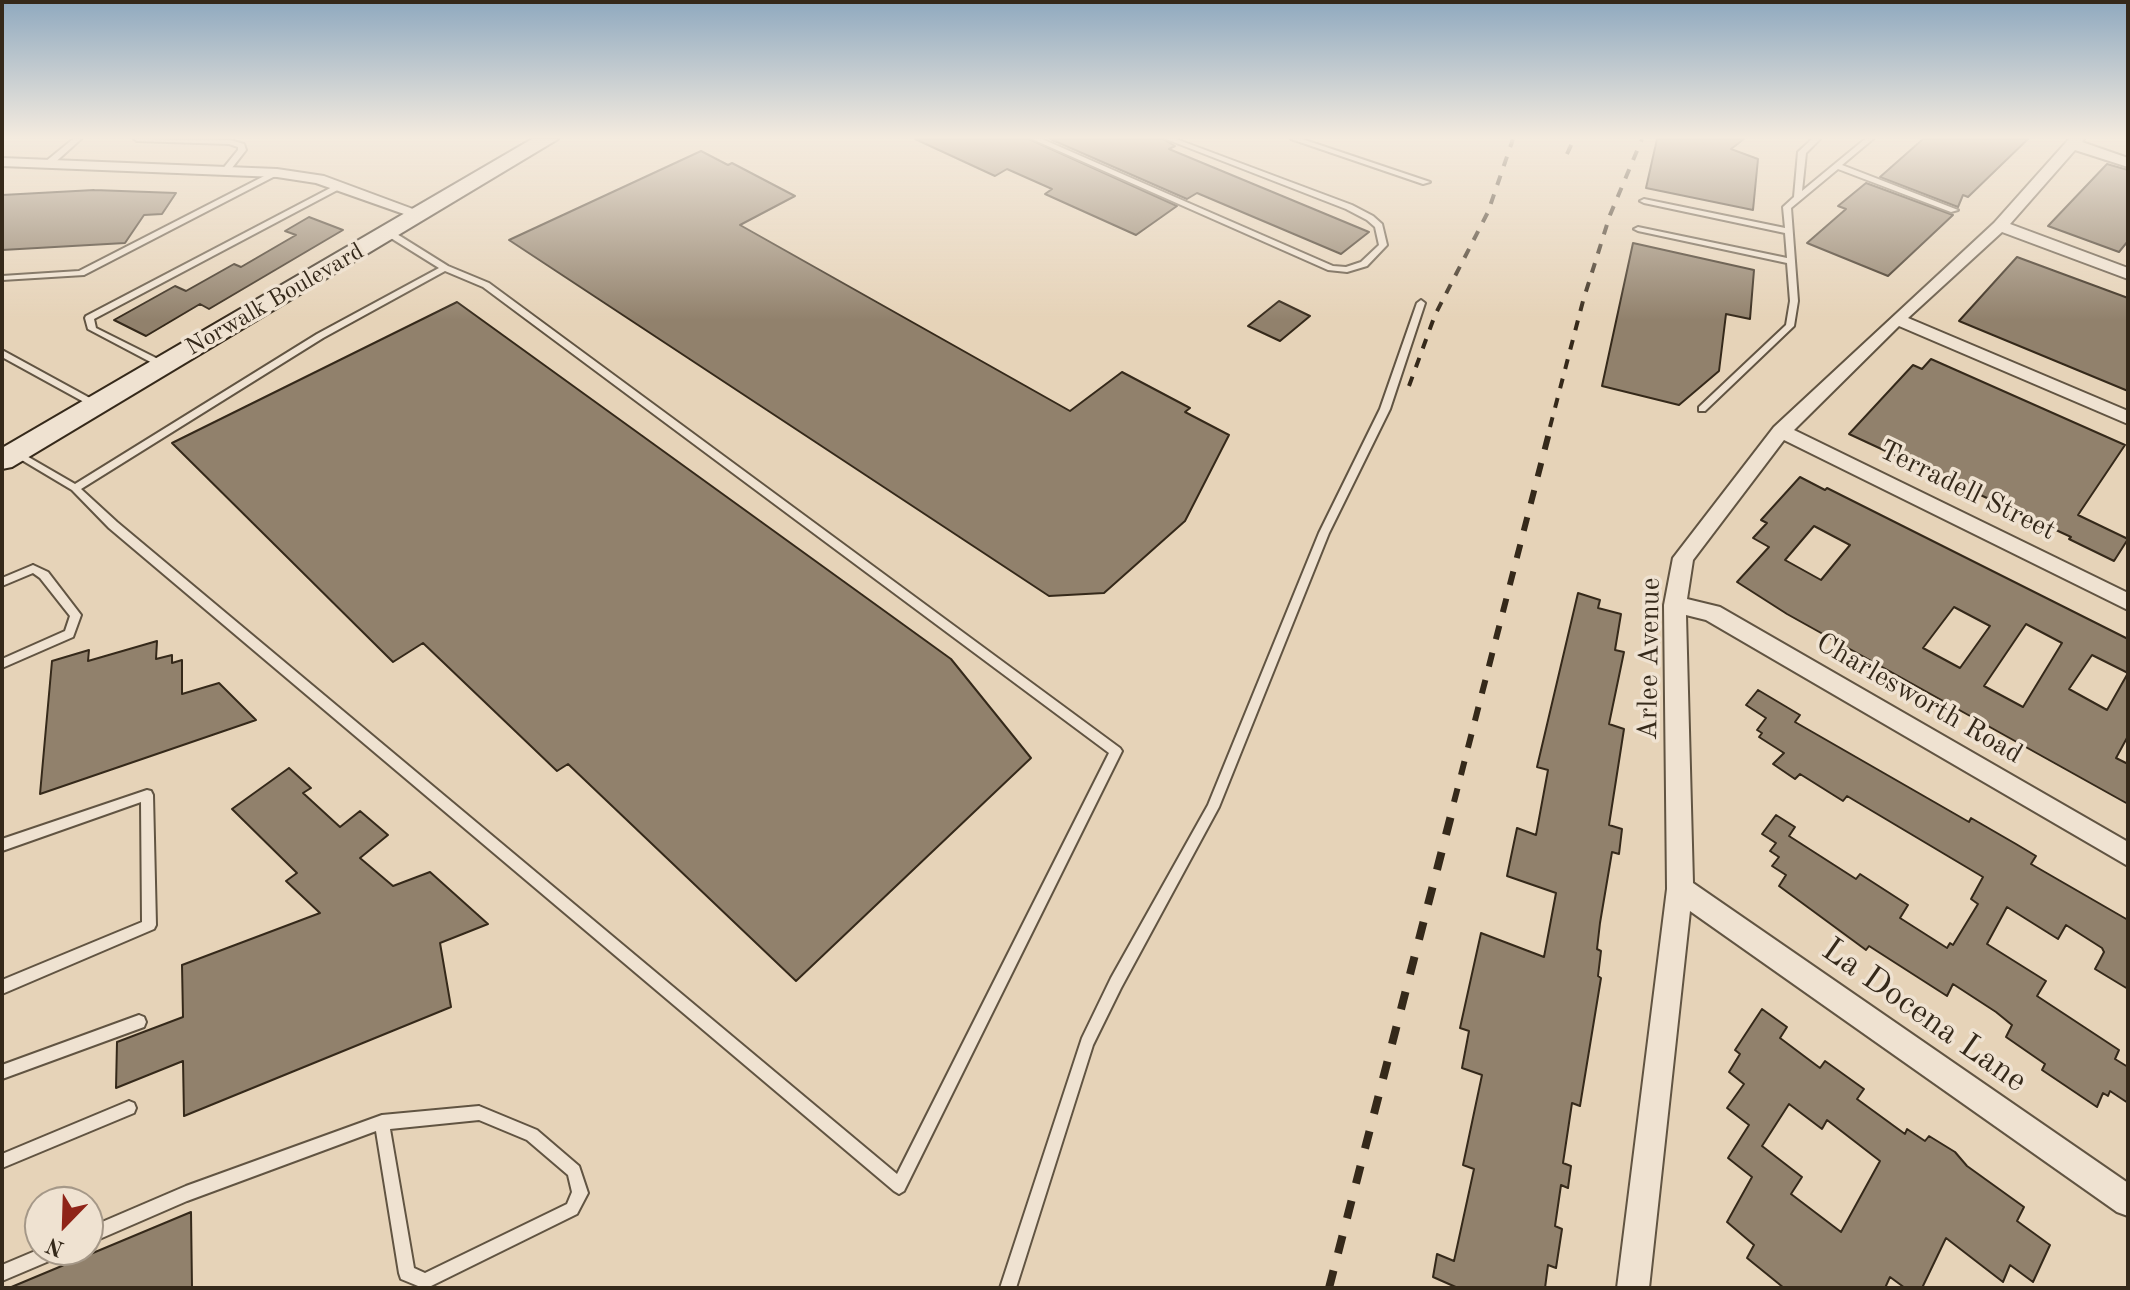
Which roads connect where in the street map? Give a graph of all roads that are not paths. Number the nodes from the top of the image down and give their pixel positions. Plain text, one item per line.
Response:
1 (226, 199) edge
2 (320, 199) edge
3 (377, 199) edge
4 (446, 199) edge
5 (1173, 199) edge
6 (1328, 199) edge
7 (1796, 199) edge
8 (1925, 199) edge
9 (2024, 199) edge
10 (1644, 201) dead end
11 (1954, 210) dead end
12 (421, 215) junction
13 (2000, 226) junction
14 (1638, 229) dead end
15 (1789, 231) junction
16 (389, 233) junction
17 (1791, 261) junction
18 (445, 268) junction
19 (2128, 274) edge
20 (2, 278) edge
21 (1421, 303) dead end
22 (1897, 319) junction
23 (2, 353) edge
24 (163, 365) junction
25 (96, 405) junction
26 (1702, 409) dead end
27 (2128, 418) edge
28 (1781, 431) junction
29 (8, 456) edge
30 (75, 488) junction
31 (2, 582) edge
32 (2128, 602) edge
33 (1675, 605) junction
34 (2, 664) edge
35 (2, 845) edge
36 (2128, 855) edge
37 (1680, 889) junction
38 (2, 987) edge
39 (139, 1022) dead end
40 (2, 1072) edge
41 (129, 1108) dead end
42 (382, 1122) junction
43 (2, 1161) edge
44 (2128, 1201) edge
45 (104, 1229) edge
46 (24, 1263) edge
47 (2, 1273) edge
48 (1639, 1283) edge
49 (1008, 1288) edge

1 - 20 lane
2 - 24 lane
3 - 12 street
4 - 12 main road, Norwalk Boulevard
5 - 6 lane
7 - 15 lane
8 - 11 lane
9 - 13 street, Arlee Avenue
10 - 15 lane
12 - 16 main road, Norwalk Boulevard
13 - 19 street
13 - 22 street, Arlee Avenue
14 - 17 lane
15 - 17 lane
16 - 18 lane
16 - 24 main road, Norwalk Boulevard
17 - 26 lane
18 - 30 lane
18 - 30 lane
21 - 49 lane
22 - 27 street
22 - 28 street, Arlee Avenue
23 - 25 lane
24 - 25 main road, Norwalk Boulevard
25 - 29 main road, Norwalk Boulevard
28 - 32 street, Terradell Street
28 - 33 street, Arlee Avenue
29 - 30 lane
31 - 34 lane
33 - 36 street, Charlesworth Road
33 - 37 street, Arlee Avenue
35 - 38 lane
37 - 44 street, La Docena Lane
37 - 48 street, Arlee Avenue
39 - 40 lane
41 - 43 lane
42 - 42 lane
42 - 45 lane
46 - 47 lane

